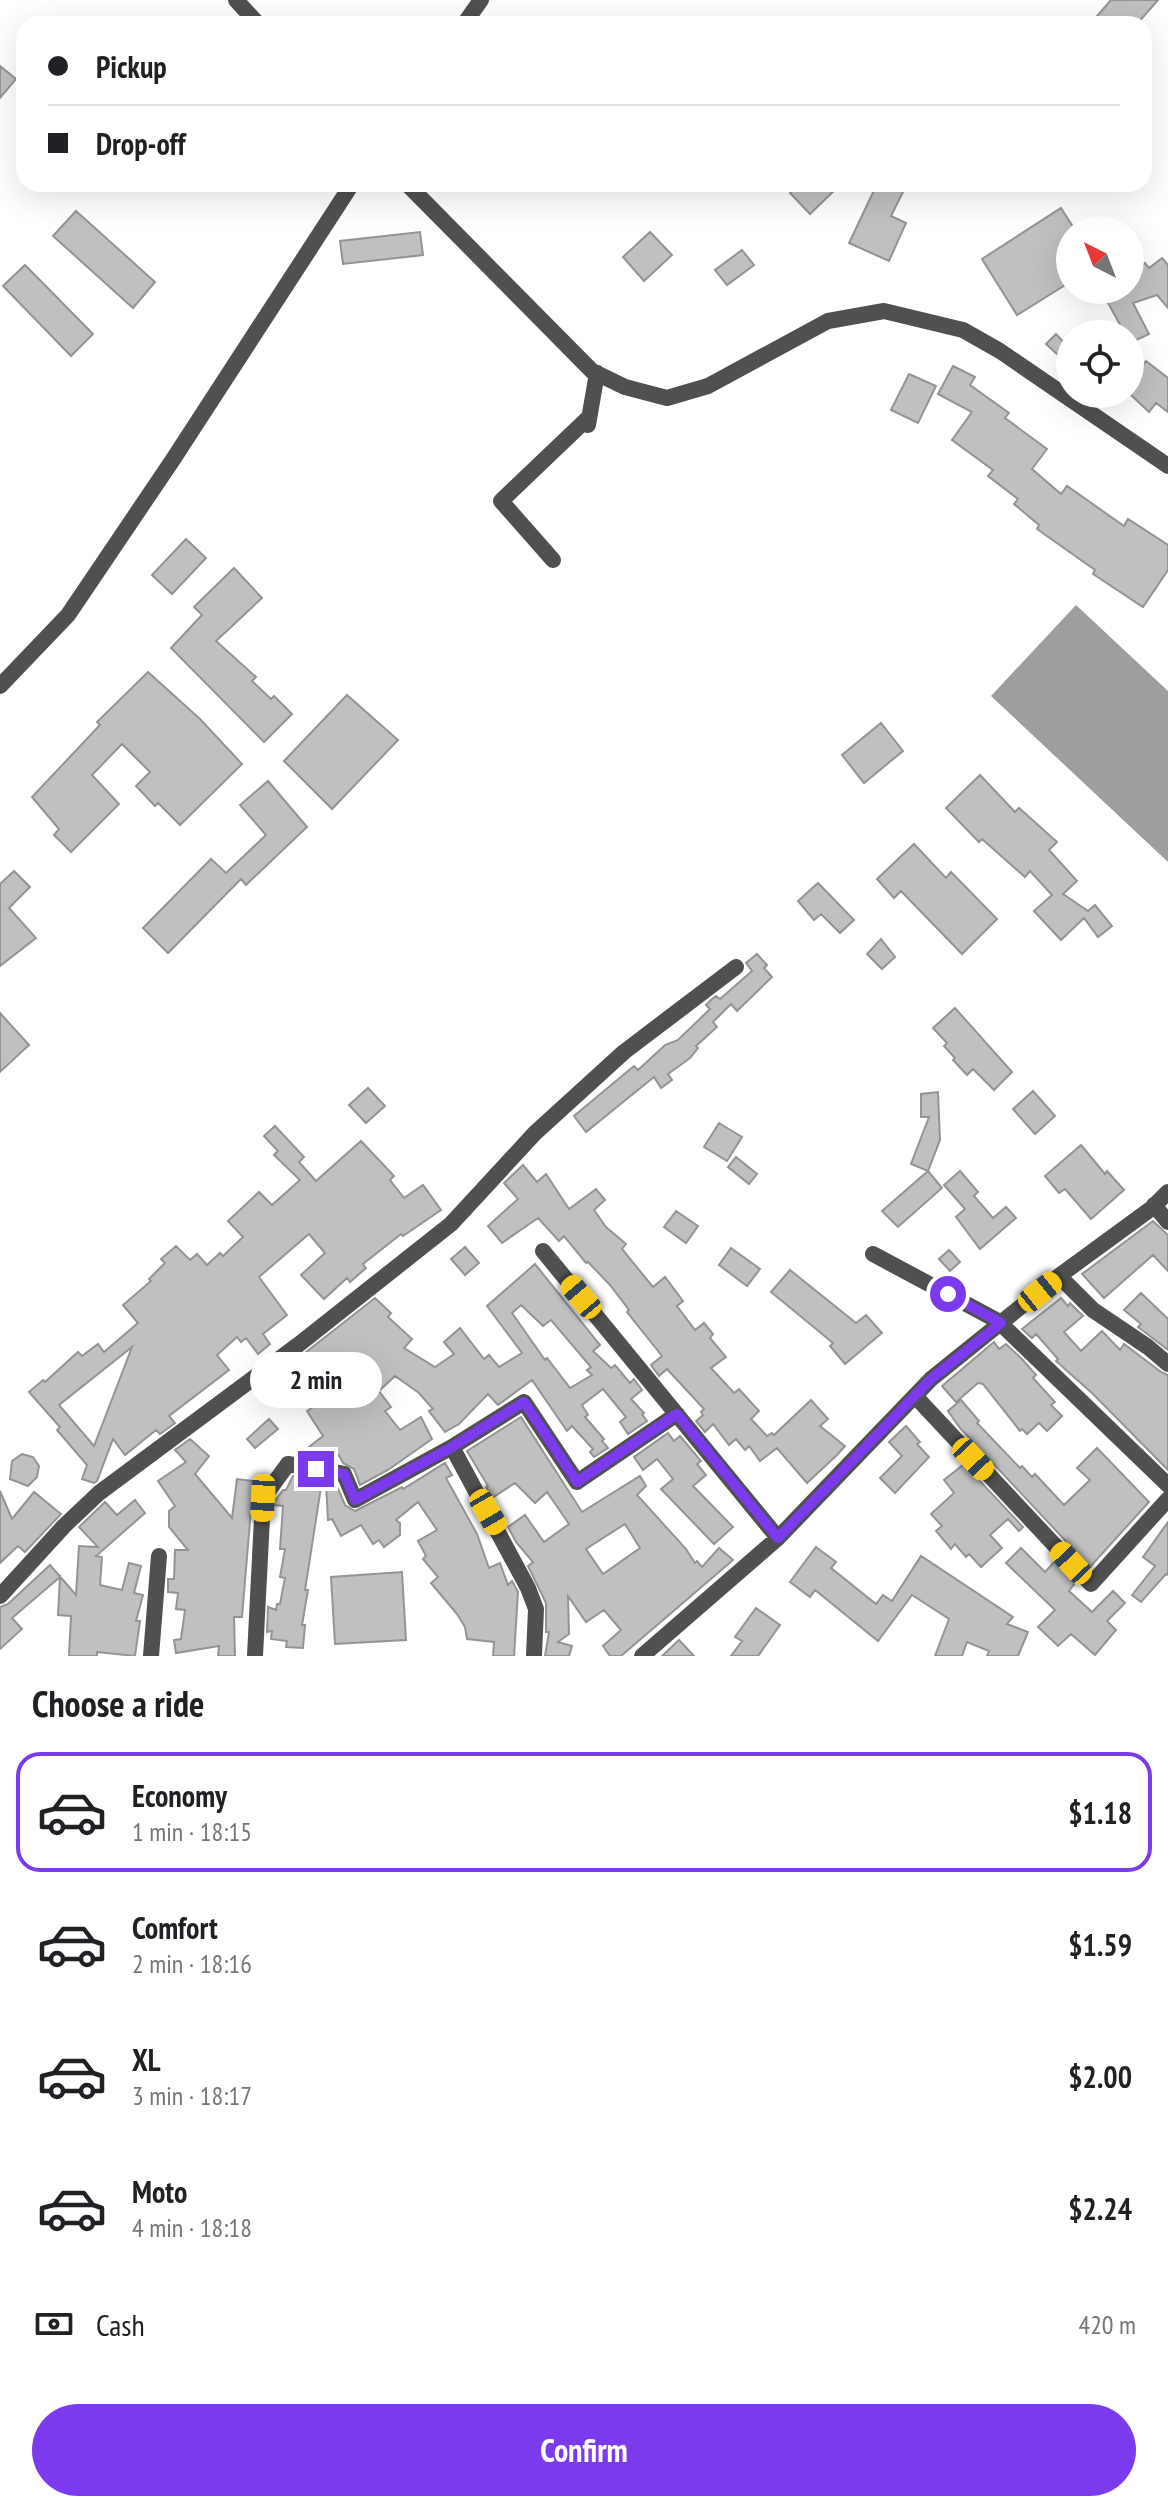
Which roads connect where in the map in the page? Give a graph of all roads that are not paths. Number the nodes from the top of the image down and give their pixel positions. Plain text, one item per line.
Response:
1 (236, 0) edge
2 (251, 16) edge
3 (347, 192) edge
4 (415, 192) edge
5 (597, 373) junction
6 (1168, 466) edge
7 (553, 560) dead end
8 (0, 686) edge
9 (736, 967) dead end
10 (1168, 1192) edge
11 (1154, 1205) junction
12 (1168, 1222) edge
13 (543, 1251) dead end
14 (873, 1254) dead end
15 (1059, 1276) junction
16 (1001, 1323) junction
17 (1168, 1364) edge
18 (915, 1396) junction
19 (677, 1414) junction
20 (452, 1447) junction
21 (1168, 1485) edge
22 (1168, 1499) edge
23 (778, 1538) junction
24 (159, 1556) dead end
25 (0, 1596) edge
26 (151, 1656) edge
27 (255, 1656) edge
28 (534, 1656) edge
29 (642, 1656) edge

1 - 2 street
3 - 8 street
4 - 5 street
5 - 6 street
5 - 7 street
9 - 25 street
10 - 11 street
11 - 12 street
11 - 15 street
13 - 19 street
14 - 16 street
15 - 16 street
15 - 17 street
16 - 18 street
16 - 21 street
18 - 22 street
18 - 23 street
19 - 20 street
19 - 23 street
20 - 27 street
20 - 28 street
23 - 29 street
24 - 26 street

